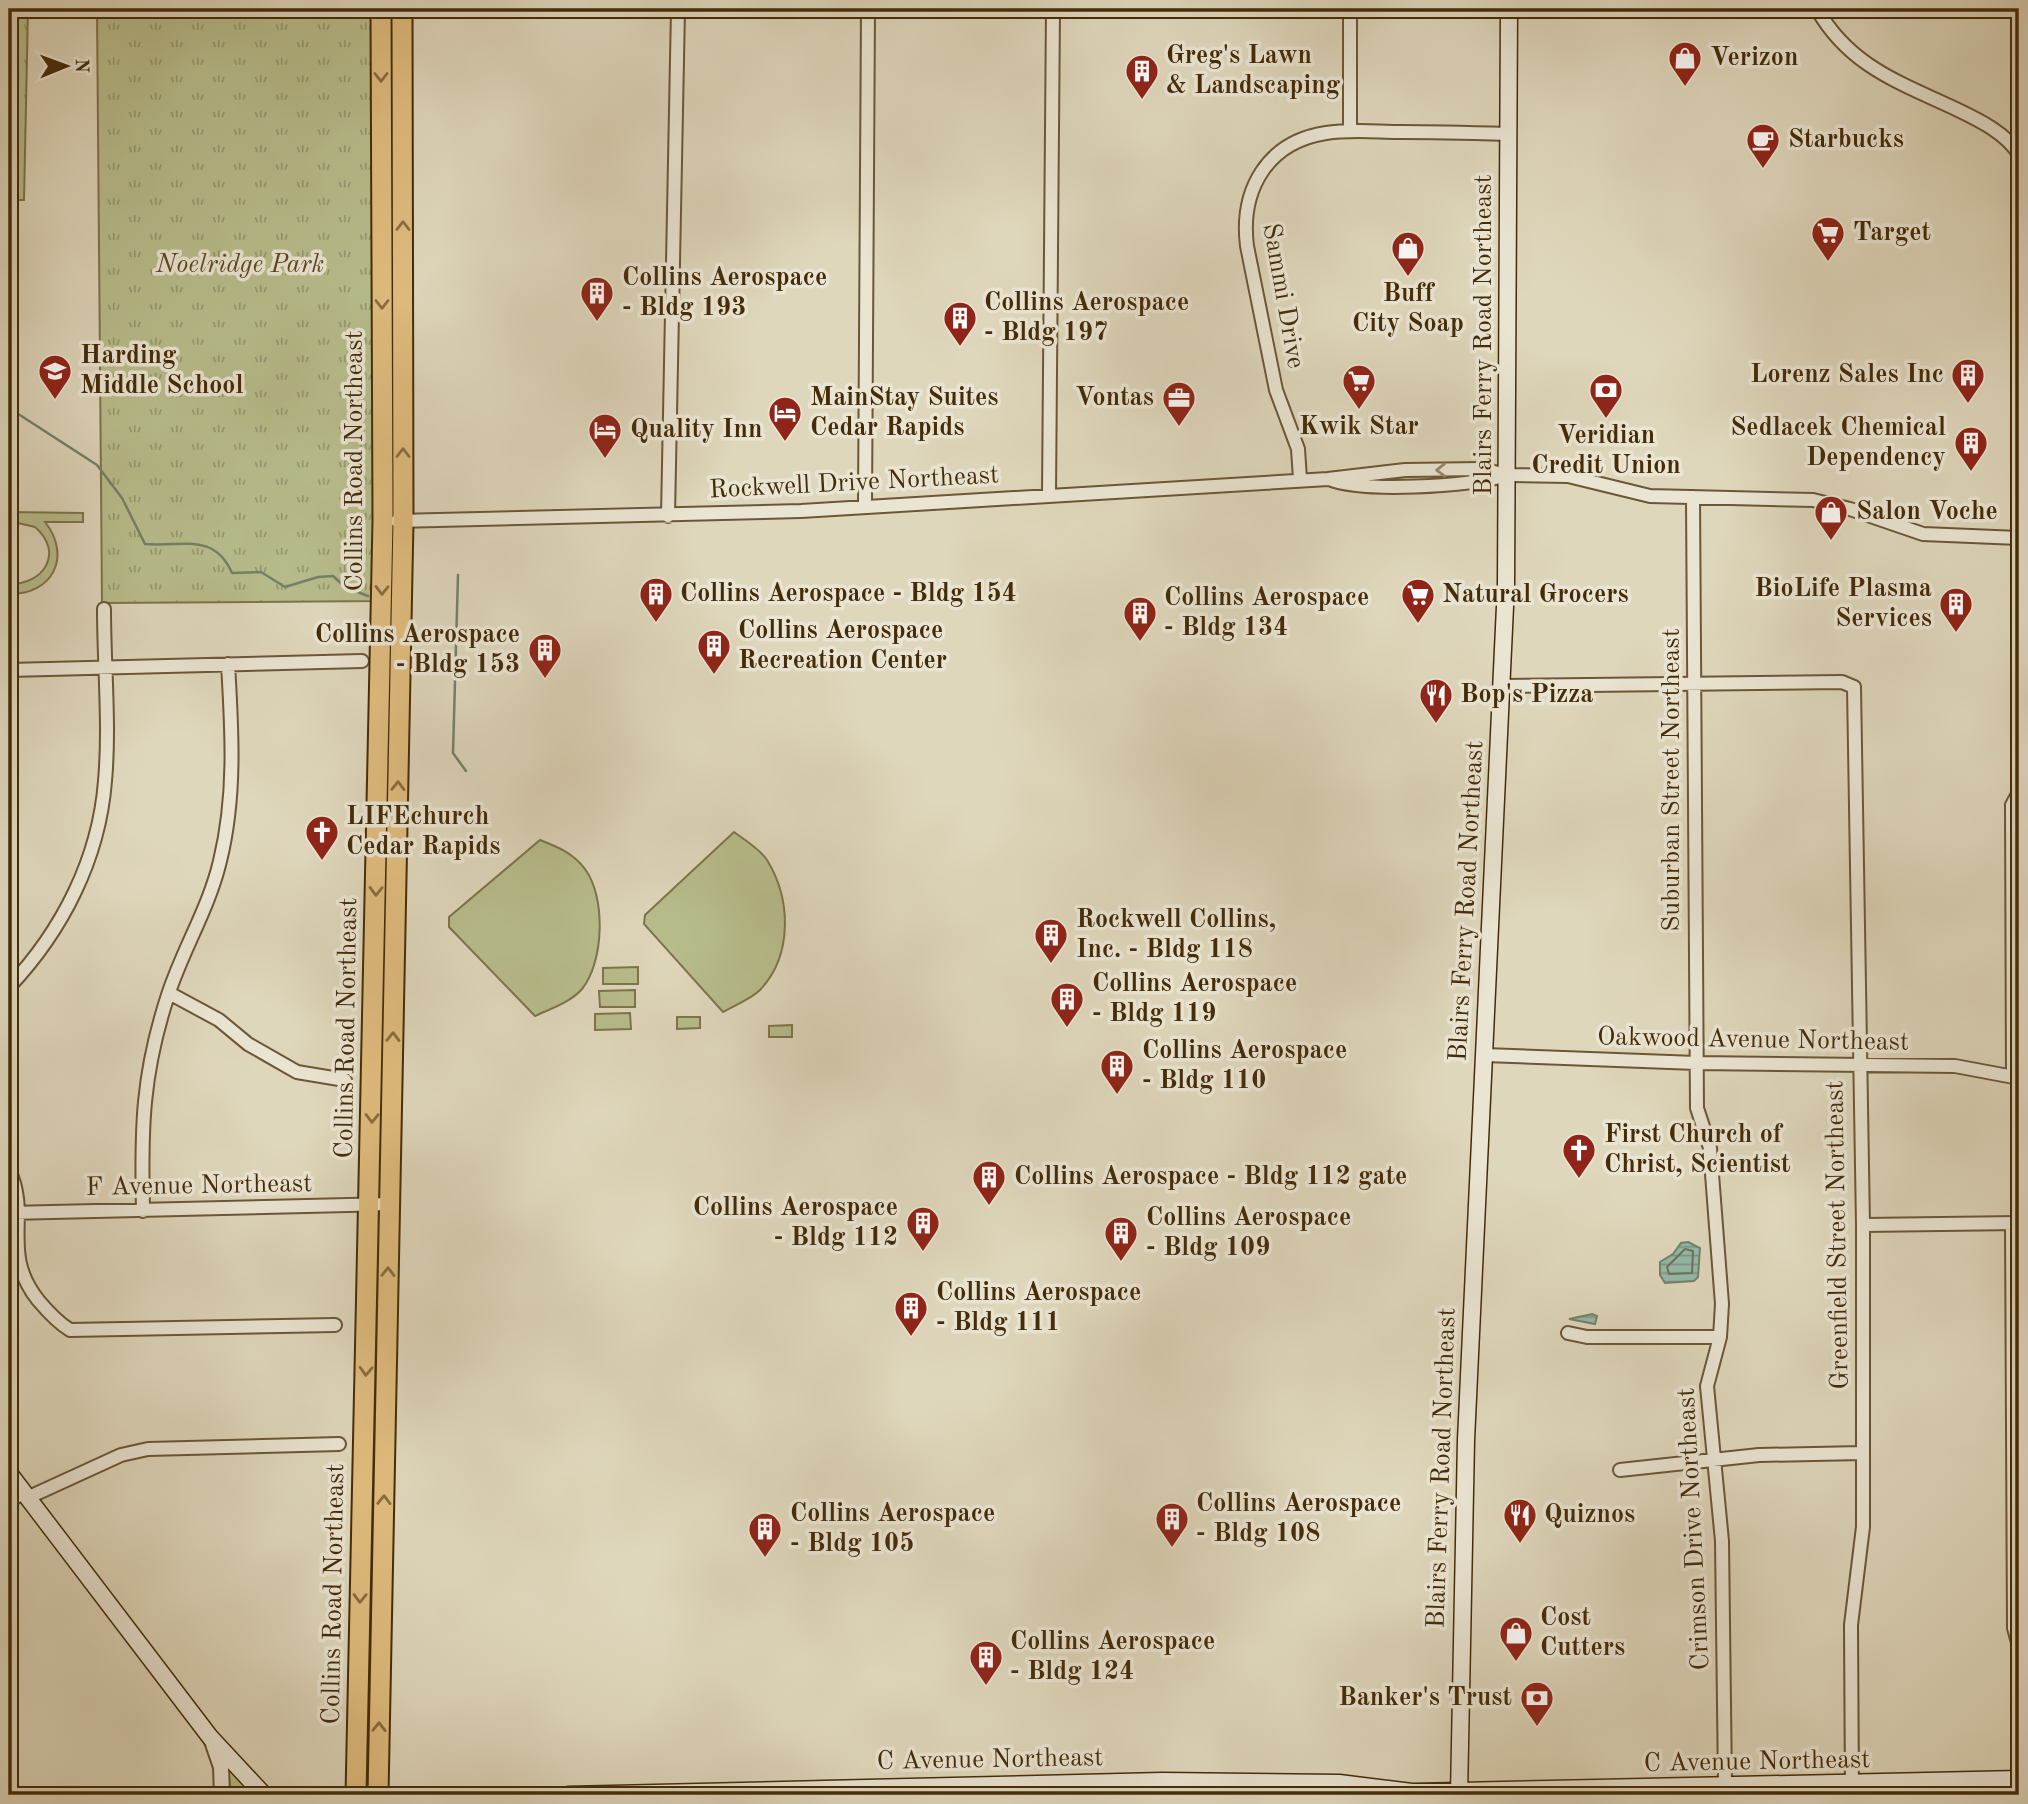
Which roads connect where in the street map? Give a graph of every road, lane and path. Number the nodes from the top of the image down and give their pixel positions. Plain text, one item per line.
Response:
1 (381, 9) edge
2 (402, 9) edge
3 (678, 9) edge
4 (868, 9) edge
5 (1053, 9) edge
6 (1350, 9) edge
7 (1509, 9) edge
8 (1816, 9) edge
9 (1350, 131) junction
10 (1509, 134) junction
11 (2018, 148) edge
12 (1508, 475) junction
13 (1300, 479) junction
14 (1049, 494) junction
15 (1693, 497) junction
16 (864, 506) junction
17 (668, 516) junction
18 (383, 522) junction
19 (403, 522) junction
20 (2019, 538) edge
21 (104, 609) dead end
22 (362, 662) dead end
23 (229, 664) junction
24 (104, 668) junction
25 (9, 670) edge
26 (1694, 684) junction
27 (1502, 686) junction
28 (2019, 792) edge
29 (9, 987) edge
30 (169, 993) junction
31 (1485, 1055) junction
32 (1696, 1063) junction
33 (1859, 1066) junction
34 (2016, 1078) edge
35 (345, 1080) dead end
36 (9, 1170) edge
37 (380, 1204) junction
38 (143, 1210) junction
39 (13, 1213) edge
40 (2016, 1223) edge
41 (1863, 1225) junction
42 (335, 1325) dead end
43 (1568, 1333) dead end
44 (1720, 1337) junction
45 (339, 1444) dead end
46 (1862, 1453) junction
47 (1714, 1460) junction
48 (1620, 1471) dead end
49 (9, 1473) edge
50 (25, 1495) junction
51 (9, 1502) edge
52 (2019, 1646) edge
53 (210, 1737) junction
54 (2019, 1779) edge
55 (1725, 1786) junction
56 (1852, 1790) edge
57 (1412, 1792) junction
58 (1577, 1793) edge
59 (1459, 1794) edge
60 (222, 1795) edge
61 (264, 1795) edge
62 (356, 1795) edge
63 (378, 1795) edge
64 (568, 1795) edge
65 (1395, 1795) edge

1 -> 18 highway, Collins Road Northeast
19 -> 2 highway, Collins Road Northeast
3 - 17 street
4 - 16 street
5 - 14 street
6 - 9 street
7 - 10 main road, Blairs Ferry Road Northeast
8 - 11 street
9 - 10 street, Sammi Drive
9 - 13 street, Sammi Drive
10 - 12 main road, Blairs Ferry Road Northeast
12 - 13 street, Rockwell Drive Northeast
12 - 15 street, Rockwell Drive Northeast
12 - 27 main road, Blairs Ferry Road Northeast
13 - 14 street, Rockwell Drive Northeast
14 - 16 street, Rockwell Drive Northeast
15 - 20 street, Rockwell Drive Northeast
15 - 26 street, Suburban Street Northeast
16 - 17 street, Rockwell Drive Northeast
17 - 19 street, Rockwell Drive Northeast
18 - 19 street, Rockwell Drive Northeast
18 -> 37 highway, Collins Road Northeast
37 -> 19 highway, Collins Road Northeast
21 - 24 street
22 - 23 street
23 - 24 street
23 - 30 street
24 - 25 street
24 - 29 street
26 - 27 street
26 - 32 street, Suburban Street Northeast
26 - 33 street, Greenfield Street Northeast
27 - 31 main road, Blairs Ferry Road Northeast
28 - 34 street
30 - 35 street
30 - 38 street
31 - 32 street, Oakwood Avenue Northeast
31 - 59 main road, Blairs Ferry Road Northeast
32 - 33 street, Oakwood Avenue Northeast
32 - 44 street, Crimson Drive Northeast
33 - 34 street, Oakwood Avenue Northeast
33 - 41 street, Greenfield Street Northeast
36 - 39 street
37 - 38 street, F Avenue Northeast
37 -> 62 highway, Collins Road Northeast
63 -> 37 highway, Collins Road Northeast
38 - 39 street, F Avenue Northeast
39 - 42 street
40 - 41 street
40 - 52 street
41 - 46 street, Greenfield Street Northeast
43 - 44 street
44 - 47 street, Crimson Drive Northeast
45 - 50 street
46 - 47 street
46 - 56 street, Greenfield Street Northeast
47 - 48 street
47 - 55 street, Crimson Drive Northeast
49 - 50 main road
50 - 51 street
50 - 53 main road
53 - 60 street
53 - 61 main road
54 - 56 main road, C Avenue Northeast
55 - 56 main road, C Avenue Northeast
55 - 58 main road, C Avenue Northeast
57 - 59 main road, C Avenue Northeast
57 - 64 main road, C Avenue Northeast
57 - 65 main road, C Avenue Northeast
58 - 59 main road, C Avenue Northeast

